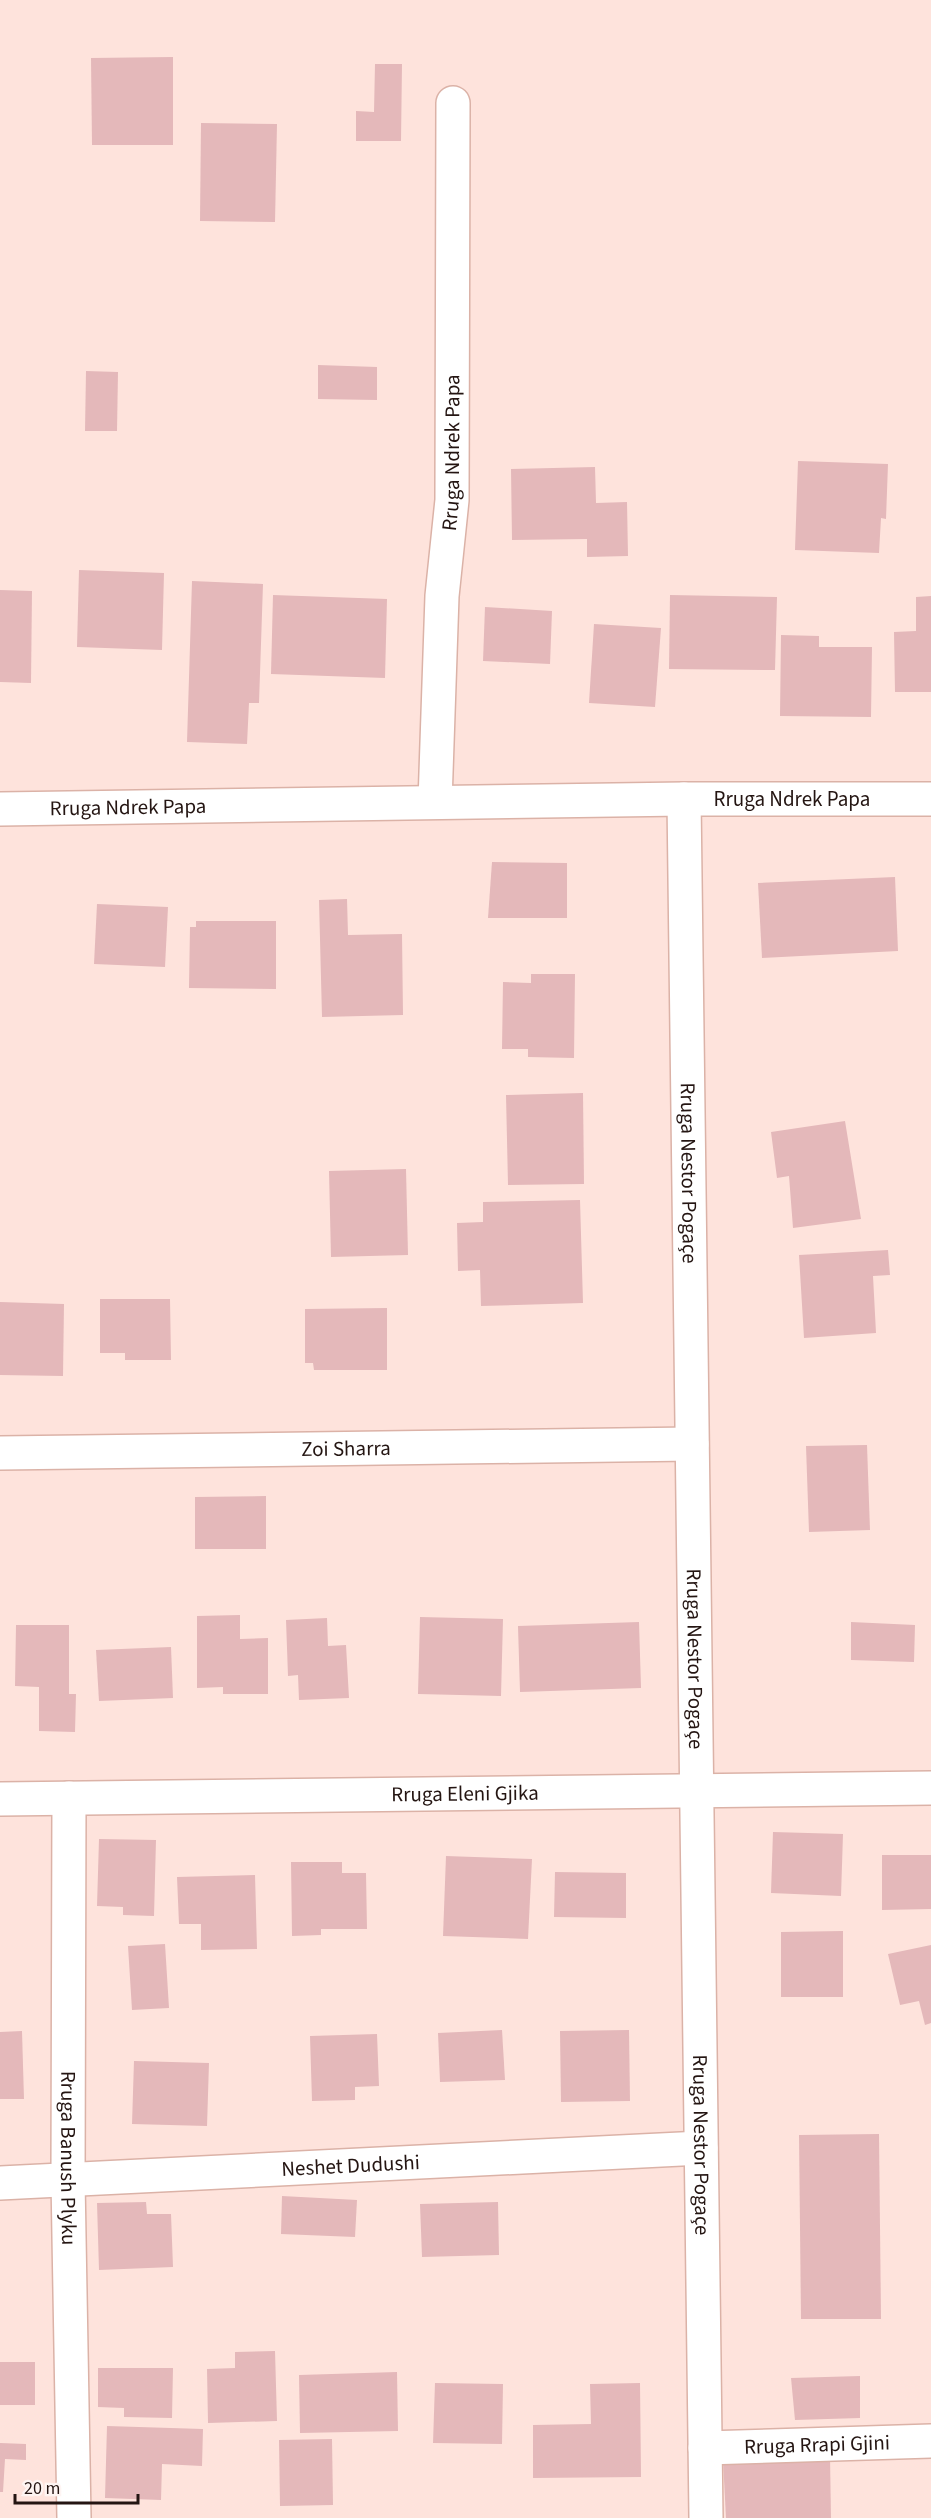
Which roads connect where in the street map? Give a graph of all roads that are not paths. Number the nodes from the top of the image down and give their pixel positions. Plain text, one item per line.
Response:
1 (453, 103) dead end
2 (684, 799) junction
3 (931, 799) edge
4 (435, 802) junction
5 (0, 809) edge
6 (692, 1444) junction
7 (0, 1453) edge
8 (931, 1788) edge
9 (696, 1791) junction
10 (69, 1798) junction
11 (0, 1799) edge
12 (701, 2148) junction
13 (68, 2180) junction
14 (0, 2183) edge
15 (931, 2441) edge
16 (705, 2448) junction
17 (74, 2518) edge
18 (706, 2518) edge

1 - 4 street, Rruga Ndrek Papa
2 - 3 street, Rruga Ndrek Papa
2 - 4 street, Rruga Ndrek Papa
2 - 6 street, Rruga Nestor Pogaçe
4 - 5 street, Rruga Ndrek Papa
6 - 7 street, Zoi Sharra
6 - 9 street, Rruga Nestor Pogaçe
8 - 9 street, Rruga Eleni Gjika
9 - 10 street, Rruga Eleni Gjika
9 - 12 street, Rruga Nestor Pogaçe
10 - 11 street, Rruga Eleni Gjika
10 - 13 street, Rruga Banush Plyku
12 - 13 street, Neshet Dudushi
12 - 16 street, Rruga Nestor Pogaçe
13 - 14 street, Neshet Dudushi
13 - 17 street, Rruga Banush Plyku
15 - 16 street, Rruga Rrapi Gjini
16 - 18 street, Rruga Nestor Pogaçe

